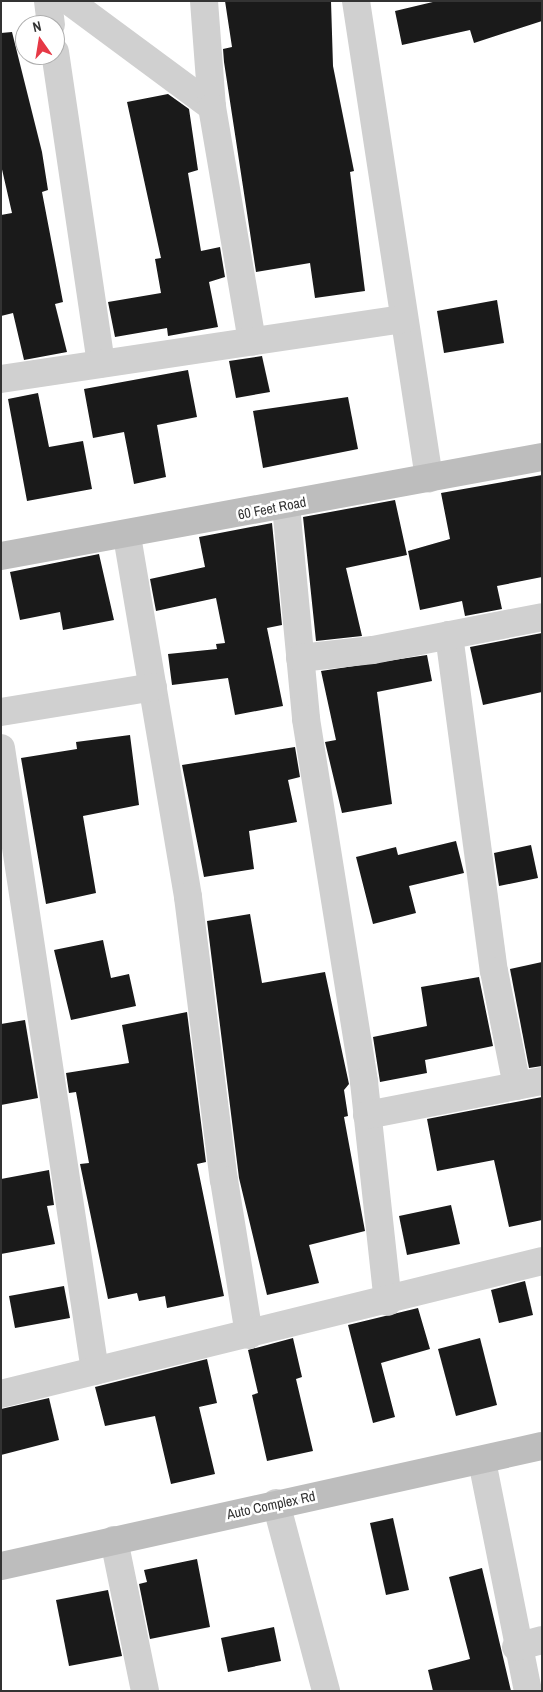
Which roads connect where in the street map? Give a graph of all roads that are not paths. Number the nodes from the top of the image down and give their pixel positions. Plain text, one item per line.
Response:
1 (48, 1) edge
2 (68, 1) edge
3 (204, 1) edge
4 (356, 1) edge
5 (50, 15) edge
6 (57, 65) edge
7 (212, 107) junction
8 (404, 319) junction
9 (252, 342) junction
10 (101, 364) junction
11 (1, 379) edge
12 (542, 457) edge
13 (428, 478) junction
14 (286, 506) junction
15 (127, 536) junction
16 (1, 556) edge
17 (542, 617) edge
18 (450, 635) junction
19 (300, 658) junction
20 (153, 687) junction
21 (1, 712) edge
22 (1, 748) edge
23 (529, 1083) edge
24 (368, 1115) junction
25 (542, 1261) edge
26 (388, 1302) junction
27 (249, 1335) junction
28 (95, 1372) junction
29 (1, 1394) edge
30 (542, 1446) edge
31 (482, 1461) junction
32 (276, 1503) junction
33 (114, 1540) junction
34 (1, 1566) edge
35 (529, 1643) edge
36 (145, 1691) edge
37 (326, 1691) edge
38 (528, 1691) edge

1 - 5 street
2 - 7 street
3 - 7 street
4 - 8 street
6 - 10 street
7 - 9 street
8 - 9 street
8 - 13 street
9 - 10 street
10 - 11 street
12 - 13 street, 60 Feet Road
13 - 14 street, 60 Feet Road
14 - 15 street, 60 Feet Road
14 - 19 street
15 - 16 street, 60 Feet Road
15 - 20 street
17 - 18 street
18 - 19 street
18 - 23 street
19 - 24 street
20 - 21 street
20 - 27 street
22 - 28 street
23 - 24 street
24 - 26 street
25 - 26 street
26 - 27 street
27 - 28 street
28 - 29 street
30 - 31 street, Auto Complex Rd
31 - 32 street, Auto Complex Rd
31 - 35 street
32 - 33 street, Auto Complex Rd
32 - 37 street
33 - 34 street, Auto Complex Rd
33 - 36 street
35 - 38 street

